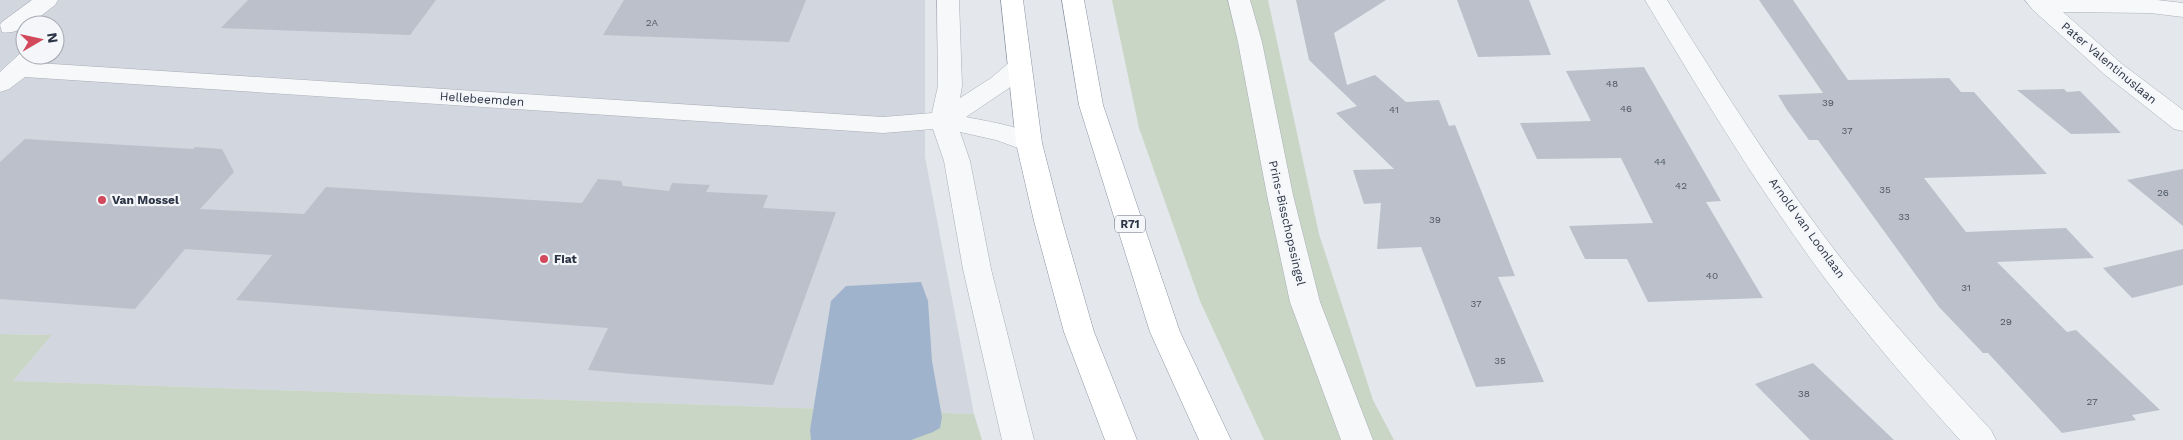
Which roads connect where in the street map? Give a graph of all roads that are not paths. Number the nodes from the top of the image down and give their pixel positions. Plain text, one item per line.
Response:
1 (47, 0) edge
2 (948, 0) edge
3 (1012, 0) edge
4 (1074, 0) edge
5 (1239, 0) edge
6 (1656, 0) edge
7 (2038, 3) edge
8 (2183, 10) edge
9 (12, 29) edge
10 (22, 65) edge
11 (65, 65) edge
12 (1019, 66) junction
13 (0, 84) edge
14 (943, 120) junction
15 (2183, 124) edge
16 (1029, 143) junction
17 (1018, 440) edge
18 (1121, 440) edge
19 (1215, 440) edge
20 (1357, 440) edge
21 (1980, 440) edge

1 - 9 street
2 - 14 street
3 - 12 highway
4 - 19 highway, R71
5 - 20 street, Prins-Bisschopssingel
6 - 21 street, Arnold van Loonlaan
7 - 8 street
7 - 15 street, Pater Valentinuslaan
10 - 13 street, Hellebeemden
11 - 14 street, Hellebeemden
12 - 14 street
12 - 16 highway
14 - 16 street
14 - 17 street
16 - 18 highway

